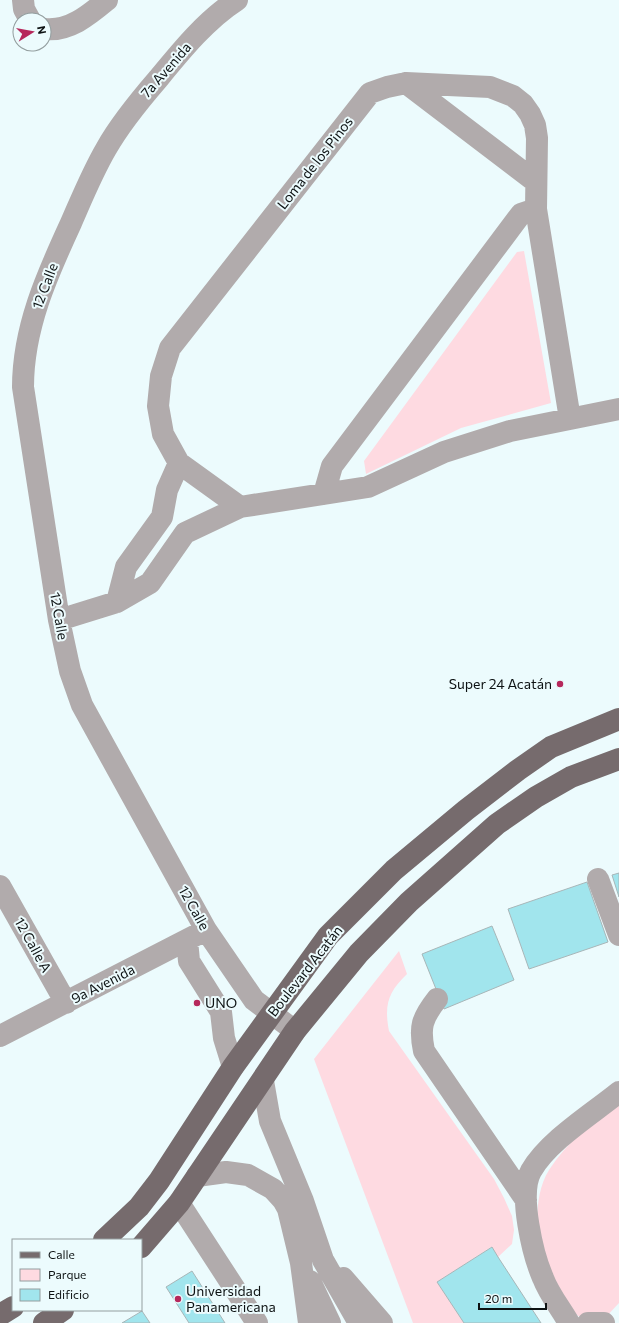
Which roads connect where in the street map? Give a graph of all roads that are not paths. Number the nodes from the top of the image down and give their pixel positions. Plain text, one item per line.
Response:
1 (24, 0) edge
2 (107, 0) edge
3 (237, 0) edge
4 (26, 12) edge
5 (52, 29) edge
6 (406, 83) junction
7 (106, 149) joint
8 (536, 182) junction
9 (536, 209) junction
10 (619, 409) edge
11 (570, 419) junction
12 (179, 464) junction
13 (324, 494) junction
14 (240, 507) junction
15 (162, 517) junction
16 (185, 533) junction
17 (117, 602) junction
18 (59, 620) junction
19 (619, 718) edge
20 (619, 759) edge
21 (598, 879) dead end
22 (0, 886) edge
23 (206, 930) junction
24 (619, 935) edge
25 (187, 940) junction
26 (438, 999) dead end
27 (254, 1000) junction
28 (66, 1003) junction
29 (221, 1012) junction
30 (272, 1013) junction
31 (295, 1031) junction
32 (0, 1036) edge
33 (233, 1067) junction
34 (262, 1081) junction
35 (619, 1092) edge
36 (197, 1176) junction
37 (526, 1200) junction
38 (179, 1203) junction
39 (105, 1239) edge
40 (142, 1246) edge
41 (323, 1260) junction
42 (301, 1263) junction
43 (12, 1308) edge
44 (62, 1311) edge
45 (0, 1315) edge
46 (619, 1320) edge
47 (44, 1323) edge
48 (257, 1323) edge
49 (309, 1323) edge
50 (330, 1323) edge
51 (359, 1323) edge
52 (382, 1323) edge
53 (569, 1323) edge
54 (588, 1323) edge
55 (604, 1323) edge
56 (616, 1323) edge

1 - 4 street
2 - 5 street
3 - 7 street, 7a Avenida
6 - 8 street
6 - 8 street, Loma de los Pinos
6 - 12 street, Loma de los Pinos
7 - 18 street, 12 Calle
8 - 9 street, Loma de los Pinos
9 - 11 street, Loma de los Pinos
9 - 13 street
10 - 11 street
11 - 13 street
12 - 14 street, Loma de los Pinos
12 - 15 street
13 - 14 street
14 - 16 street
15 - 16 street
15 - 17 street
16 - 17 street
17 - 18 street
18 - 23 street, 12 Calle
19 - 30 main road, Boulevard Acatán
20 - 31 main road, Boulevard Acatán
21 - 24 street
22 - 28 street, 12 Calle A
23 - 25 street, 9a Avenida
23 - 27 street, 12 Calle
25 - 28 street, 9a Avenida
25 - 29 street
26 - 37 street
27 - 29 street
27 - 30 street, 12 Calle
28 - 32 street, 9a Avenida
29 - 33 street
30 - 31 street, 12 Calle
30 - 33 main road, Boulevard Acatán
31 - 34 main road, Boulevard Acatán
33 - 39 main road, Boulevard Acatán
34 - 36 main road, Boulevard Acatán
34 - 41 street
35 - 37 street
36 - 38 main road, Boulevard Acatán
36 - 42 street
37 - 53 street
38 - 40 main road, Boulevard Acatán
38 - 48 street
41 - 51 street
41 - 52 street
42 - 49 street
42 - 50 street
43 - 45 main road
44 - 47 main road
46 - 56 street
54 - 55 street

